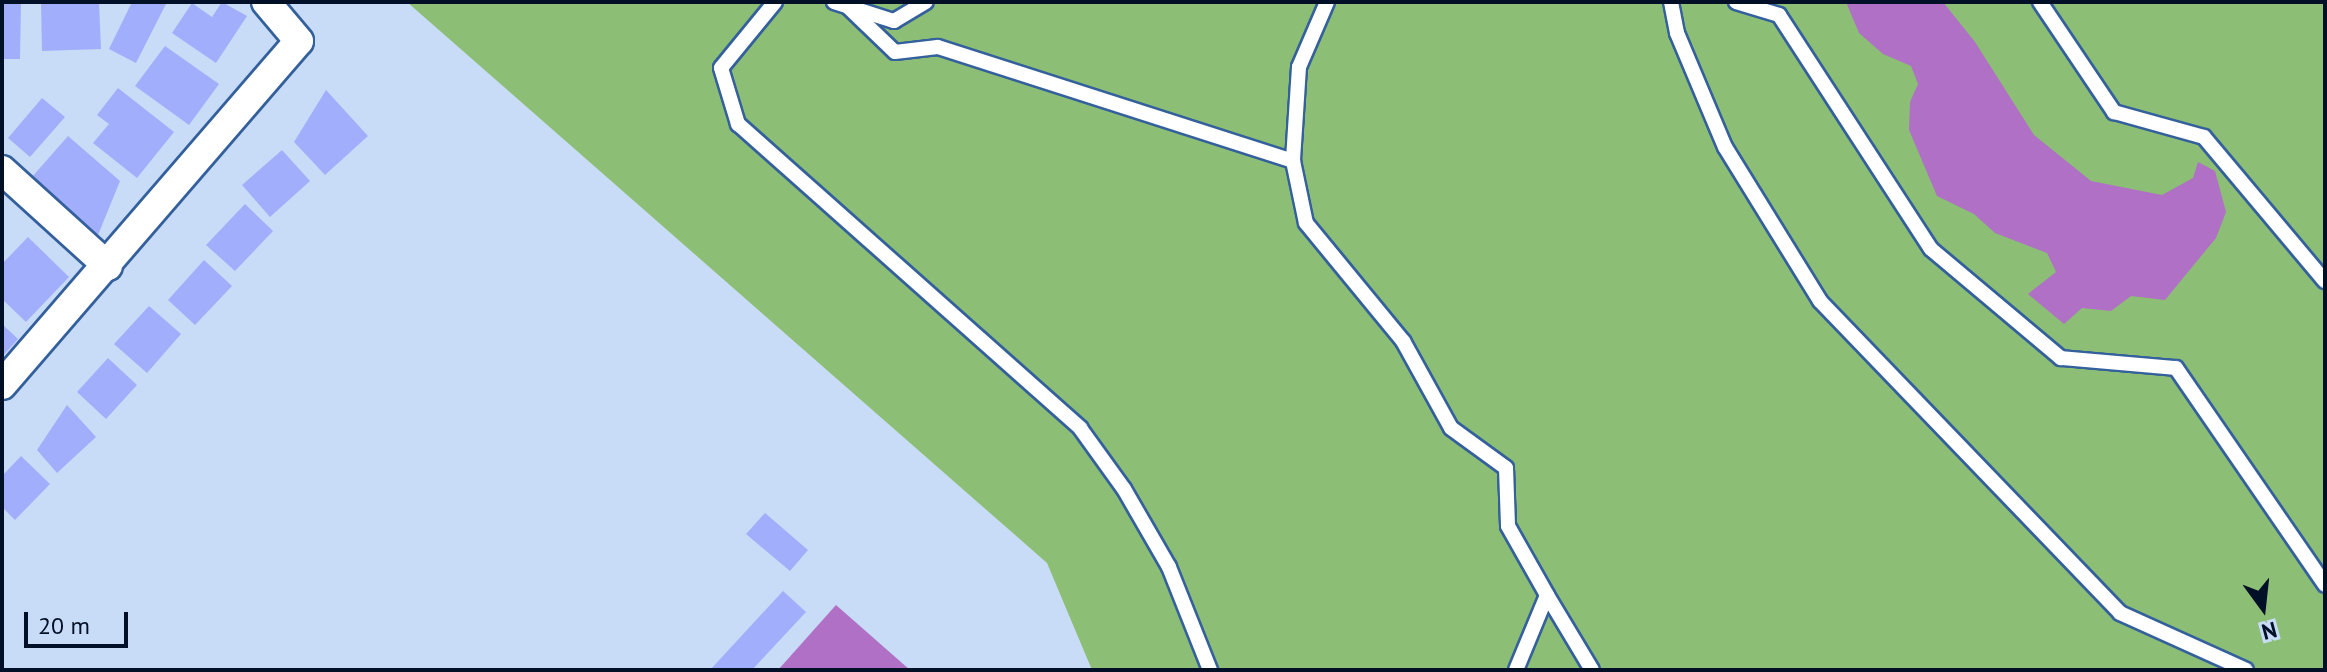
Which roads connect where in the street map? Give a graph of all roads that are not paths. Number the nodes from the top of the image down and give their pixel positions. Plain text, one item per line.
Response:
1 (266, 2) edge
2 (775, 2) edge
3 (926, 2) edge
4 (1327, 2) edge
5 (1671, 2) edge
6 (1736, 2) edge
7 (2040, 2) edge
8 (841, 4) edge
9 (1293, 161) junction
10 (2, 170) edge
11 (108, 266) junction
12 (2325, 281) edge
13 (2, 385) edge
14 (2325, 585) edge
15 (1547, 595) junction
16 (1210, 670) edge
17 (1516, 670) edge
18 (1592, 670) edge
19 (2246, 670) edge

1 - 11 street
2 - 16 lane
3 - 8 lane
4 - 9 lane
5 - 19 lane
6 - 14 lane
7 - 12 lane
8 - 9 lane
9 - 15 lane
10 - 11 street
11 - 13 street
15 - 17 lane
15 - 18 lane

